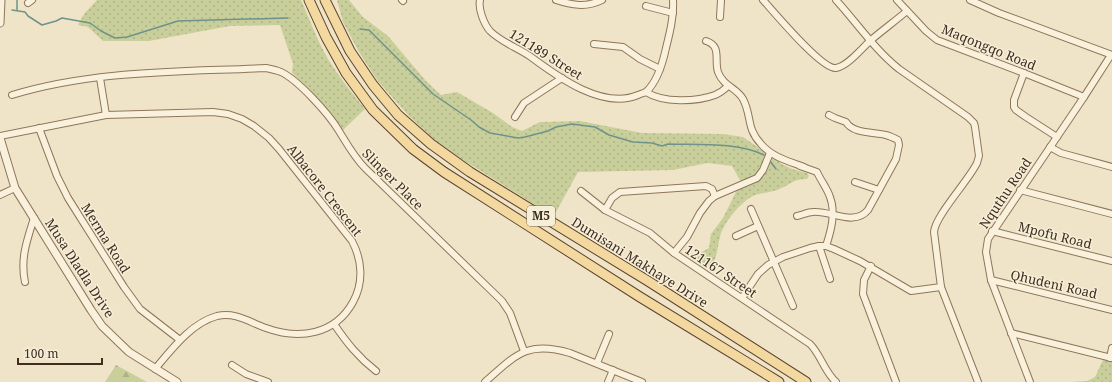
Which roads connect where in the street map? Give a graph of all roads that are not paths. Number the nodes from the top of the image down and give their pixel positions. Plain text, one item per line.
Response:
1 (1, 0) edge
2 (309, 0) edge
3 (325, 0) edge
4 (556, 0) edge
5 (602, 0) edge
6 (673, 0) edge
7 (721, 0) edge
8 (763, 0) edge
9 (836, 0) edge
10 (897, 0) edge
11 (970, 0) edge
12 (478, 2) edge
13 (646, 6) dead end
14 (907, 11) junction
15 (673, 13) junction
16 (720, 17) dead end
17 (0, 23) edge
18 (706, 40) dead end
19 (870, 41) junction
20 (594, 44) dead end
21 (1112, 55) edge
22 (660, 69) junction
23 (1024, 73) junction
24 (100, 78) junction
25 (562, 78) junction
26 (728, 86) junction
27 (646, 92) junction
28 (12, 95) dead end
29 (1084, 98) junction
30 (830, 115) dead end
31 (106, 116) junction
32 (515, 117) dead end
33 (39, 128) junction
34 (0, 137) edge
35 (1057, 137) junction
36 (1050, 147) junction
37 (770, 153) junction
38 (795, 164) junction
39 (804, 167) dead end
40 (1112, 167) edge
41 (855, 182) dead end
42 (15, 188) junction
43 (879, 190) junction
44 (1020, 190) junction
45 (581, 191) dead end
46 (0, 195) edge
47 (715, 196) junction
48 (751, 209) dead end
49 (605, 210) junction
50 (1112, 214) edge
51 (833, 215) junction
52 (797, 216) dead end
53 (34, 218) junction
54 (758, 226) junction
55 (992, 231) junction
56 (736, 236) dead end
57 (823, 246) junction
58 (674, 253) junction
59 (774, 261) junction
60 (1112, 261) edge
61 (870, 266) junction
62 (830, 279) dead end
63 (991, 280) junction
64 (25, 282) dead end
65 (941, 287) junction
66 (742, 298) junction
67 (793, 306) dead end
68 (1112, 310) edge
69 (334, 324) junction
70 (1011, 333) junction
71 (609, 334) dead end
72 (180, 340) junction
73 (1112, 348) edge
74 (524, 351) junction
75 (1111, 358) edge
76 (597, 363) junction
77 (232, 365) dead end
78 (155, 369) junction
79 (613, 370) junction
80 (376, 371) dead end
81 (177, 382) edge
82 (268, 382) edge
83 (485, 382) edge
84 (608, 382) edge
85 (642, 382) edge
86 (779, 382) edge
87 (806, 382) edge
88 (836, 382) edge
89 (896, 382) edge
90 (978, 382) edge
91 (1030, 382) edge

1 - 17 street
2 - 86 main road, M5
3 - 87 main road, Dumisani Makhaye Drive / M5
4 - 5 street
6 - 15 street
7 - 16 street
8 - 19 street
9 - 19 street
10 - 14 street, Maqongqo Road
11 - 21 street
12 - 25 street, 121189 Street
13 - 15 street
14 - 19 street
14 - 23 street, Maqongqo Road
15 - 22 street
18 - 26 street
19 - 65 street
20 - 22 street
21 - 29 street, Nquthu Road
22 - 27 street
23 - 29 street, Maqongqo Road
23 - 35 street
24 - 28 street, Slinger Place
24 - 31 street
24 - 74 street, Slinger Place
25 - 27 street, 121189 Street
25 - 32 street
26 - 27 street
26 - 37 street
29 - 35 street, Nquthu Road
30 - 43 street
31 - 33 street, Albacore Crescent
31 - 69 street, Albacore Crescent
33 - 34 street, Albacore Crescent
33 - 72 street, Merma Road
34 - 42 street, Musa Dladla Drive
35 - 36 street, Nquthu Road
36 - 40 street
36 - 44 street, Nquthu Road
37 - 38 street
37 - 47 street
38 - 39 street
38 - 51 street
41 - 43 street
42 - 46 street
42 - 53 street, Musa Dladla Drive
43 - 51 street
44 - 50 street
44 - 55 street, Nquthu Road
45 - 49 street, 121167 Street
47 - 49 street
47 - 58 street
48 - 54 street
49 - 58 street, 121167 Street
51 - 52 street
51 - 57 street
53 - 64 street
53 - 78 street, Musa Dladla Drive
54 - 56 street
54 - 59 street
55 - 60 street, Mpofu Road
55 - 63 street, Nquthu Road
57 - 59 street
57 - 61 street
57 - 62 street
58 - 66 street, 121167 Street
59 - 66 street
59 - 67 street
61 - 65 street
61 - 89 street
63 - 68 street, Qhudeni Road
63 - 70 street, Nquthu Road
65 - 90 street
66 - 88 street, 121167 Street
69 - 72 street, Albacore Crescent
69 - 80 street
70 - 75 street
70 - 91 street, Nquthu Road
71 - 76 street
72 - 78 street, Albacore Crescent
73 - 75 street
74 - 76 street
74 - 83 street
76 - 79 street
77 - 82 street
78 - 81 street, Musa Dladla Drive
79 - 84 street
79 - 85 street

